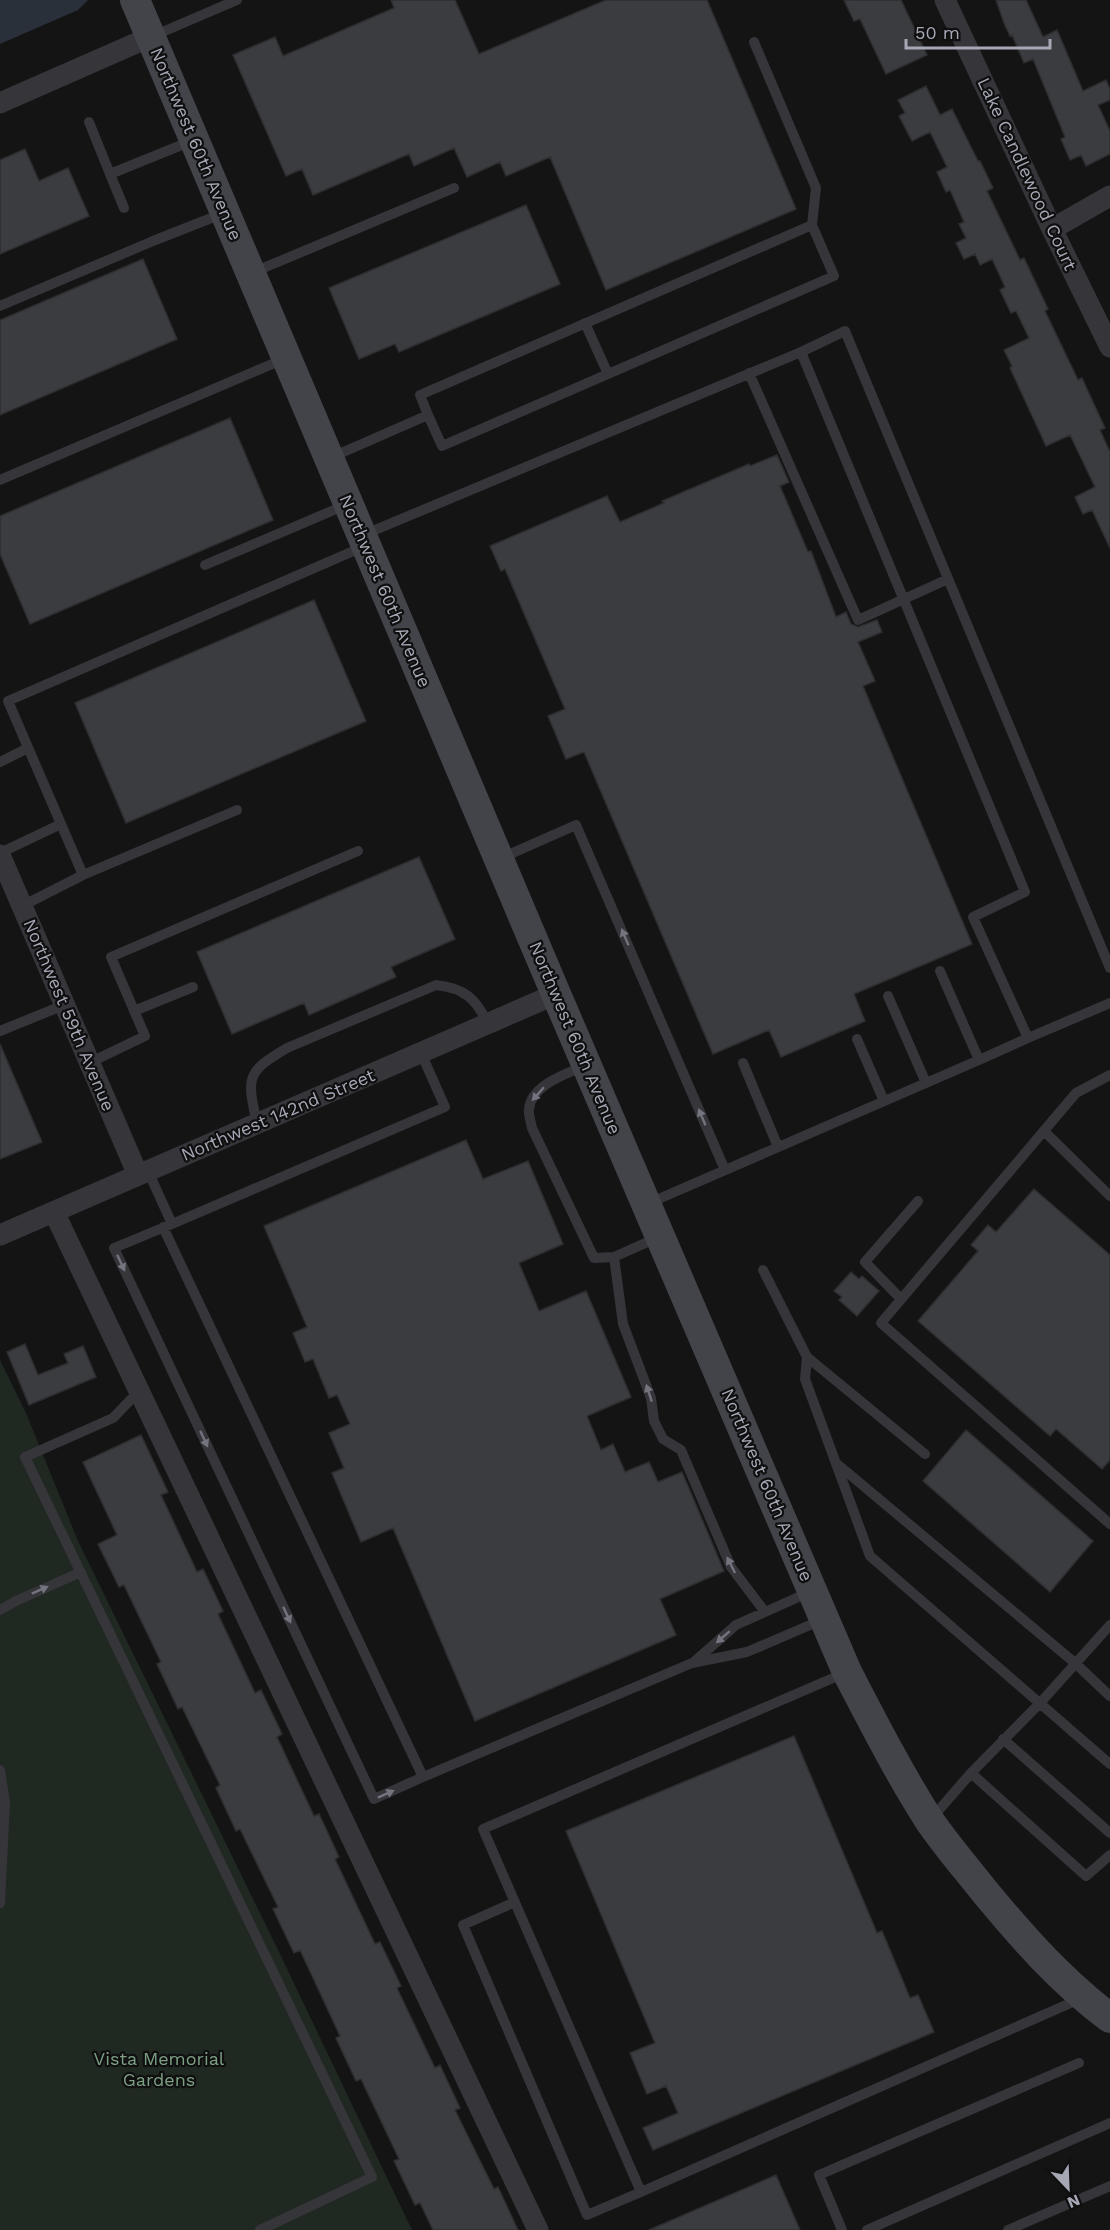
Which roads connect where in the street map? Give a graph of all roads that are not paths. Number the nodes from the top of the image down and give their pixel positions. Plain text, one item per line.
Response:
1 (135, 0) edge
2 (237, 0) edge
3 (945, 0) edge
4 (150, 37) junction
5 (754, 42) dead end
6 (0, 103) edge
7 (89, 122) dead end
8 (194, 140) junction
9 (110, 174) junction
10 (454, 188) dead end
11 (1110, 196) edge
12 (124, 208) dead end
13 (225, 213) junction
14 (812, 225) junction
15 (1052, 229) junction
16 (251, 274) junction
17 (0, 306) edge
18 (585, 323) junction
19 (1110, 347) edge
20 (801, 351) junction
21 (286, 358) junction
22 (749, 373) junction
23 (608, 374) junction
24 (428, 415) junction
25 (328, 458) junction
26 (0, 480) edge
27 (348, 504) junction
28 (364, 541) junction
29 (205, 565) dead end
30 (948, 579) junction
31 (904, 599) junction
32 (28, 748) junction
33 (0, 762) edge
34 (237, 810) dead end
35 (61, 824) junction
36 (358, 851) dead end
37 (0, 854) edge
38 (498, 859) junction
39 (84, 875) junction
40 (22, 906) junction
41 (1110, 968) edge
42 (940, 971) dead end
43 (193, 987) dead end
44 (556, 994) junction
45 (888, 996) dead end
46 (1110, 1004) edge
47 (64, 1005) junction
48 (134, 1011) junction
49 (488, 1024) junction
50 (0, 1031) edge
51 (1028, 1038) junction
52 (857, 1039) dead end
53 (421, 1053) junction
54 (979, 1060) junction
55 (89, 1063) junction
56 (743, 1063) dead end
57 (587, 1064) junction
58 (1105, 1078) edge
59 (926, 1083) junction
60 (1110, 1088) edge
61 (884, 1101) junction
62 (257, 1124) junction
63 (1044, 1131) junction
64 (778, 1147) junction
65 (725, 1170) junction
66 (143, 1173) junction
67 (1110, 1196) edge
68 (918, 1202) dead end
69 (647, 1204) junction
70 (54, 1212) junction
71 (168, 1226) junction
72 (0, 1235) edge
73 (661, 1236) junction
74 (614, 1257) junction
75 (763, 1270) dead end
76 (901, 1299) junction
77 (807, 1357) junction
78 (139, 1391) junction
79 (925, 1454) dead end
80 (836, 1463) junction
81 (1110, 1524) edge
82 (81, 1572) junction
83 (812, 1591) junction
84 (0, 1610) edge
85 (765, 1612) junction
86 (824, 1619) junction
87 (1110, 1625) edge
88 (692, 1663) junction
89 (1075, 1663) junction
90 (847, 1672) junction
91 (1110, 1696) edge
92 (1041, 1702) junction
93 (1003, 1739) junction
94 (1110, 1764) edge
95 (0, 1770) edge
96 (971, 1773) junction
97 (423, 1777) junction
98 (930, 1820) junction
99 (1110, 1833) edge
100 (1110, 1855) edge
101 (0, 1902) edge
102 (515, 1902) junction
103 (1083, 1997) junction
104 (1110, 2018) edge
105 (1079, 2063) dead end
106 (1110, 2123) edge
107 (1110, 2186) edge
108 (641, 2192) junction
109 (260, 2230) edge
110 (538, 2230) edge
111 (842, 2230) edge
112 (867, 2230) edge
113 (1008, 2230) edge

1 - 4 street, Northwest 60th Avenue
2 - 4 lane
3 - 15 street, Lake Candlewood Court
4 - 6 street
4 - 8 street, Northwest 60th Avenue
5 - 14 lane
7 - 9 lane
8 - 9 lane
8 - 13 street, Northwest 60th Avenue
9 - 12 lane
10 - 16 lane
11 - 15 street
13 - 16 street, Northwest 60th Avenue
13 - 17 lane
14 - 18 lane
14 - 23 lane
15 - 19 street, Lake Candlewood Court
16 - 21 street, Northwest 60th Avenue
18 - 23 lane
18 - 24 lane
20 - 22 lane
20 - 30 lane
20 - 31 lane
21 - 25 street, Northwest 60th Avenue
21 - 26 lane
22 - 28 lane
22 - 31 lane
23 - 24 lane
24 - 25 lane
25 - 27 street, Northwest 60th Avenue
27 - 28 street, Northwest 60th Avenue
27 - 29 lane
28 - 32 lane
28 - 38 street, Northwest 60th Avenue
30 - 31 lane
30 - 41 lane
31 - 51 lane
32 - 33 lane
32 - 35 lane
34 - 39 lane
35 - 37 lane
35 - 39 lane
36 - 48 lane
37 - 40 street, Northwest 59th Avenue
38 - 44 street, Northwest 60th Avenue
65 -> 38 lane
39 - 40 lane
40 - 47 street, Northwest 59th Avenue
42 - 54 lane
43 - 48 lane
44 - 49 street, Northwest 142nd Street
44 - 57 street, Northwest 60th Avenue
45 - 59 lane
46 - 51 lane
47 - 50 lane
47 - 55 street, Northwest 59th Avenue
48 - 55 lane
49 - 53 street, Northwest 142nd Street
49 - 62 lane
51 - 54 lane
52 - 61 lane
53 - 62 street, Northwest 142nd Street
53 - 71 lane
54 - 59 lane
55 - 66 street, Northwest 59th Avenue
56 - 64 lane
57 - 69 street, Northwest 60th Avenue
57 -> 74 lane
58 - 60 lane
58 - 63 lane
59 - 61 lane
61 - 64 lane
62 - 66 street, Northwest 142nd Street
63 - 67 lane
63 - 76 lane
64 - 65 lane
65 - 69 lane
66 - 70 street, Northwest 142nd Street
66 - 71 lane
68 - 76 lane
69 - 73 street, Northwest 60th Avenue
70 - 72 street, Northwest 142nd Street
70 - 78 street
71 - 97 lane
71 -> 97 lane
73 - 74 lane
73 - 83 street, Northwest 60th Avenue
85 -> 74 lane
75 - 77 lane
76 - 81 lane
77 - 79 lane
77 - 80 lane
78 - 82 lane
78 - 110 street
80 - 89 lane
80 - 92 lane
84 -> 82 lane
82 - 109 lane
83 - 85 lane
83 - 86 street, Northwest 60th Avenue
85 -> 88 lane
86 - 88 lane
86 - 90 street, Northwest 60th Avenue
87 - 89 lane
88 - 97 lane
89 - 91 lane
89 - 92 lane
90 - 98 street, Northwest 60th Avenue
90 - 102 lane
92 - 93 lane
92 - 94 lane
93 - 96 lane
93 - 99 lane
95 - 101 lane
96 - 98 lane
96 - 100 lane
98 - 103 street, Northwest 60th Avenue
102 - 108 lane
102 - 108 lane
103 - 104 street, Northwest 60th Avenue
103 - 108 lane
105 - 111 lane
106 - 112 lane
107 - 113 lane

